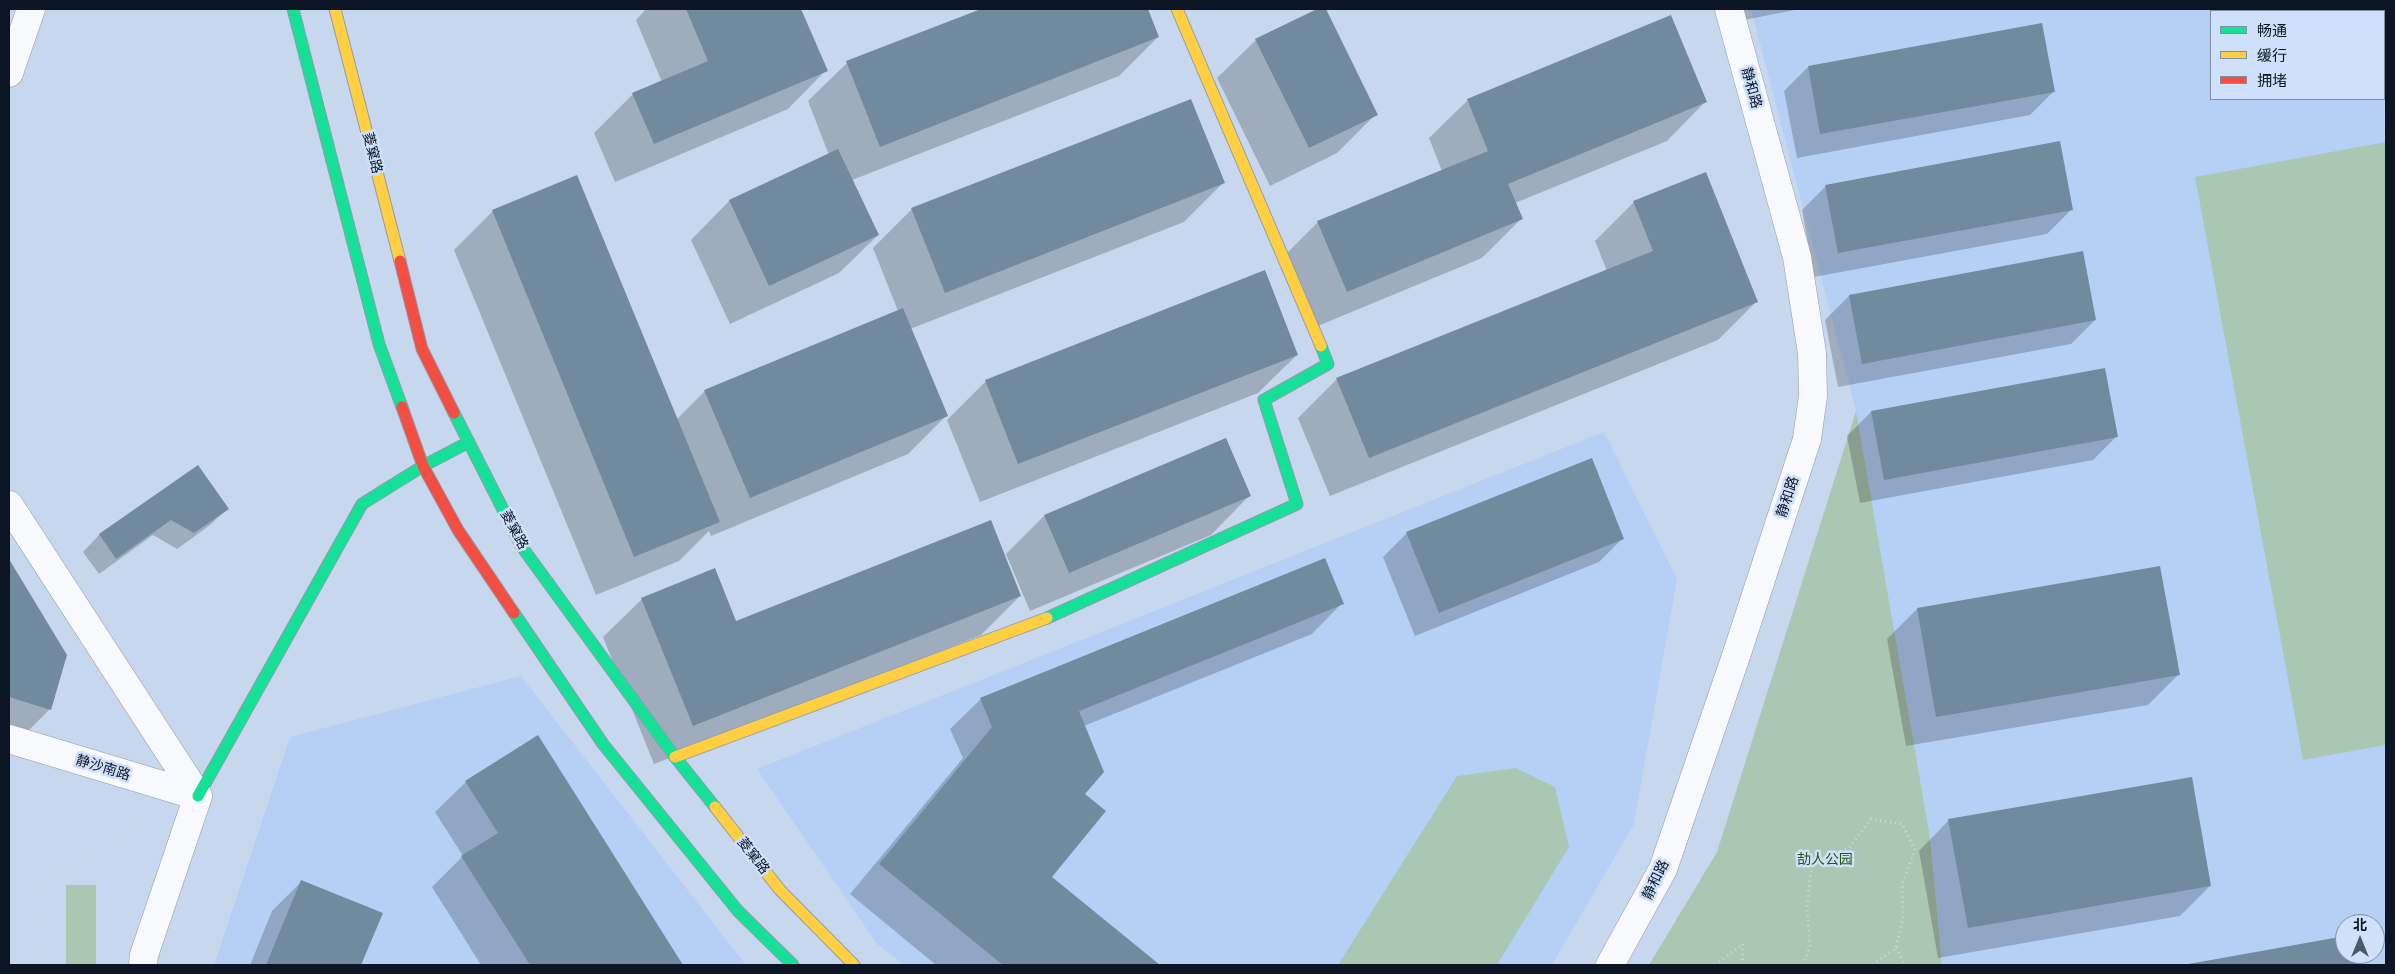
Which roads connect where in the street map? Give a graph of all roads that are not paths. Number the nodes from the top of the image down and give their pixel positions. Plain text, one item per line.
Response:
1 (31, 9) edge
2 (293, 9) edge
3 (335, 9) edge
4 (1177, 9) edge
5 (1729, 9) edge
6 (9, 73) edge
7 (469, 442) junction
8 (423, 466) junction
9 (9, 505) edge
10 (9, 739) edge
11 (675, 757) junction
12 (198, 796) junction
13 (143, 965) edge
14 (792, 965) edge
15 (854, 965) edge
16 (1610, 965) edge

1 - 6 street
2 - 8 street
3 - 7 street, 菱窠路
4 - 11 street
5 - 16 street, 静和路
7 - 8 street
7 - 11 street, 菱窠路
8 - 12 street
8 - 14 street
9 - 12 street
10 - 12 street, 静沙南路
11 - 15 street, 菱窠路
12 - 13 street

